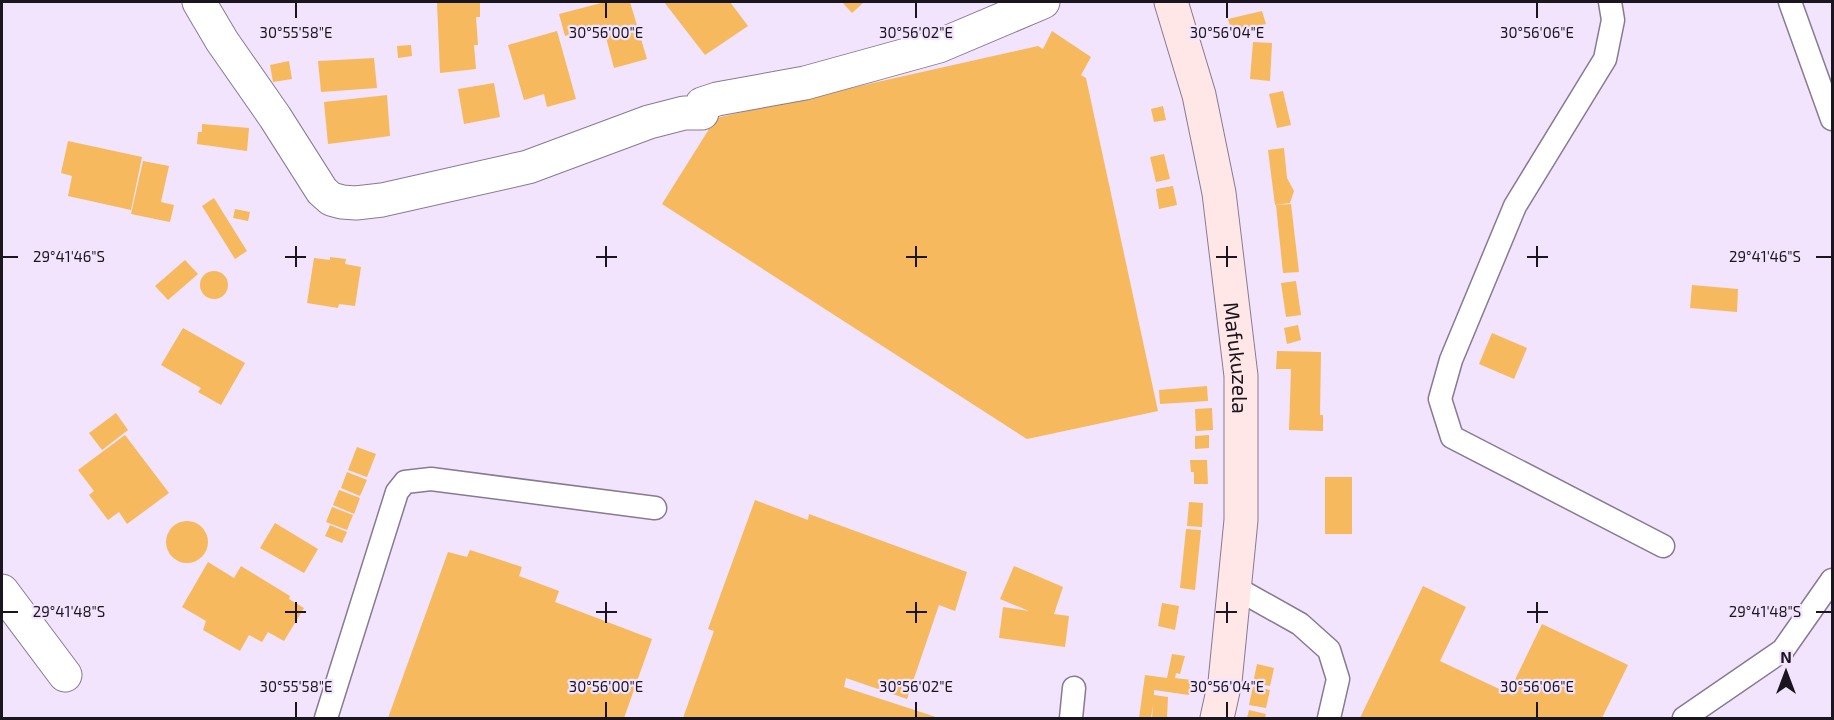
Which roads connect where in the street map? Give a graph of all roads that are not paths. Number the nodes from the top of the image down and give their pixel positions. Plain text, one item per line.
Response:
1 (199, 2) edge
2 (1043, 2) edge
3 (1171, 2) edge
4 (1790, 2) edge
5 (1616, 4) edge
6 (1833, 119) edge
7 (655, 508) dead end
8 (1663, 546) dead end
9 (1833, 580) edge
10 (1234, 587) junction
11 (2, 591) edge
12 (65, 675) dead end
13 (1074, 688) dead end
14 (326, 718) edge
15 (1071, 718) edge
16 (1217, 718) edge
17 (1329, 718) edge
18 (1684, 718) edge

1 - 2 street
3 - 10 main road, Mafukuzela
4 - 6 lane
5 - 8 lane
7 - 14 lane
9 - 18 lane
10 - 16 main road, Mafukuzela
10 - 17 lane
11 - 12 street
13 - 15 lane

